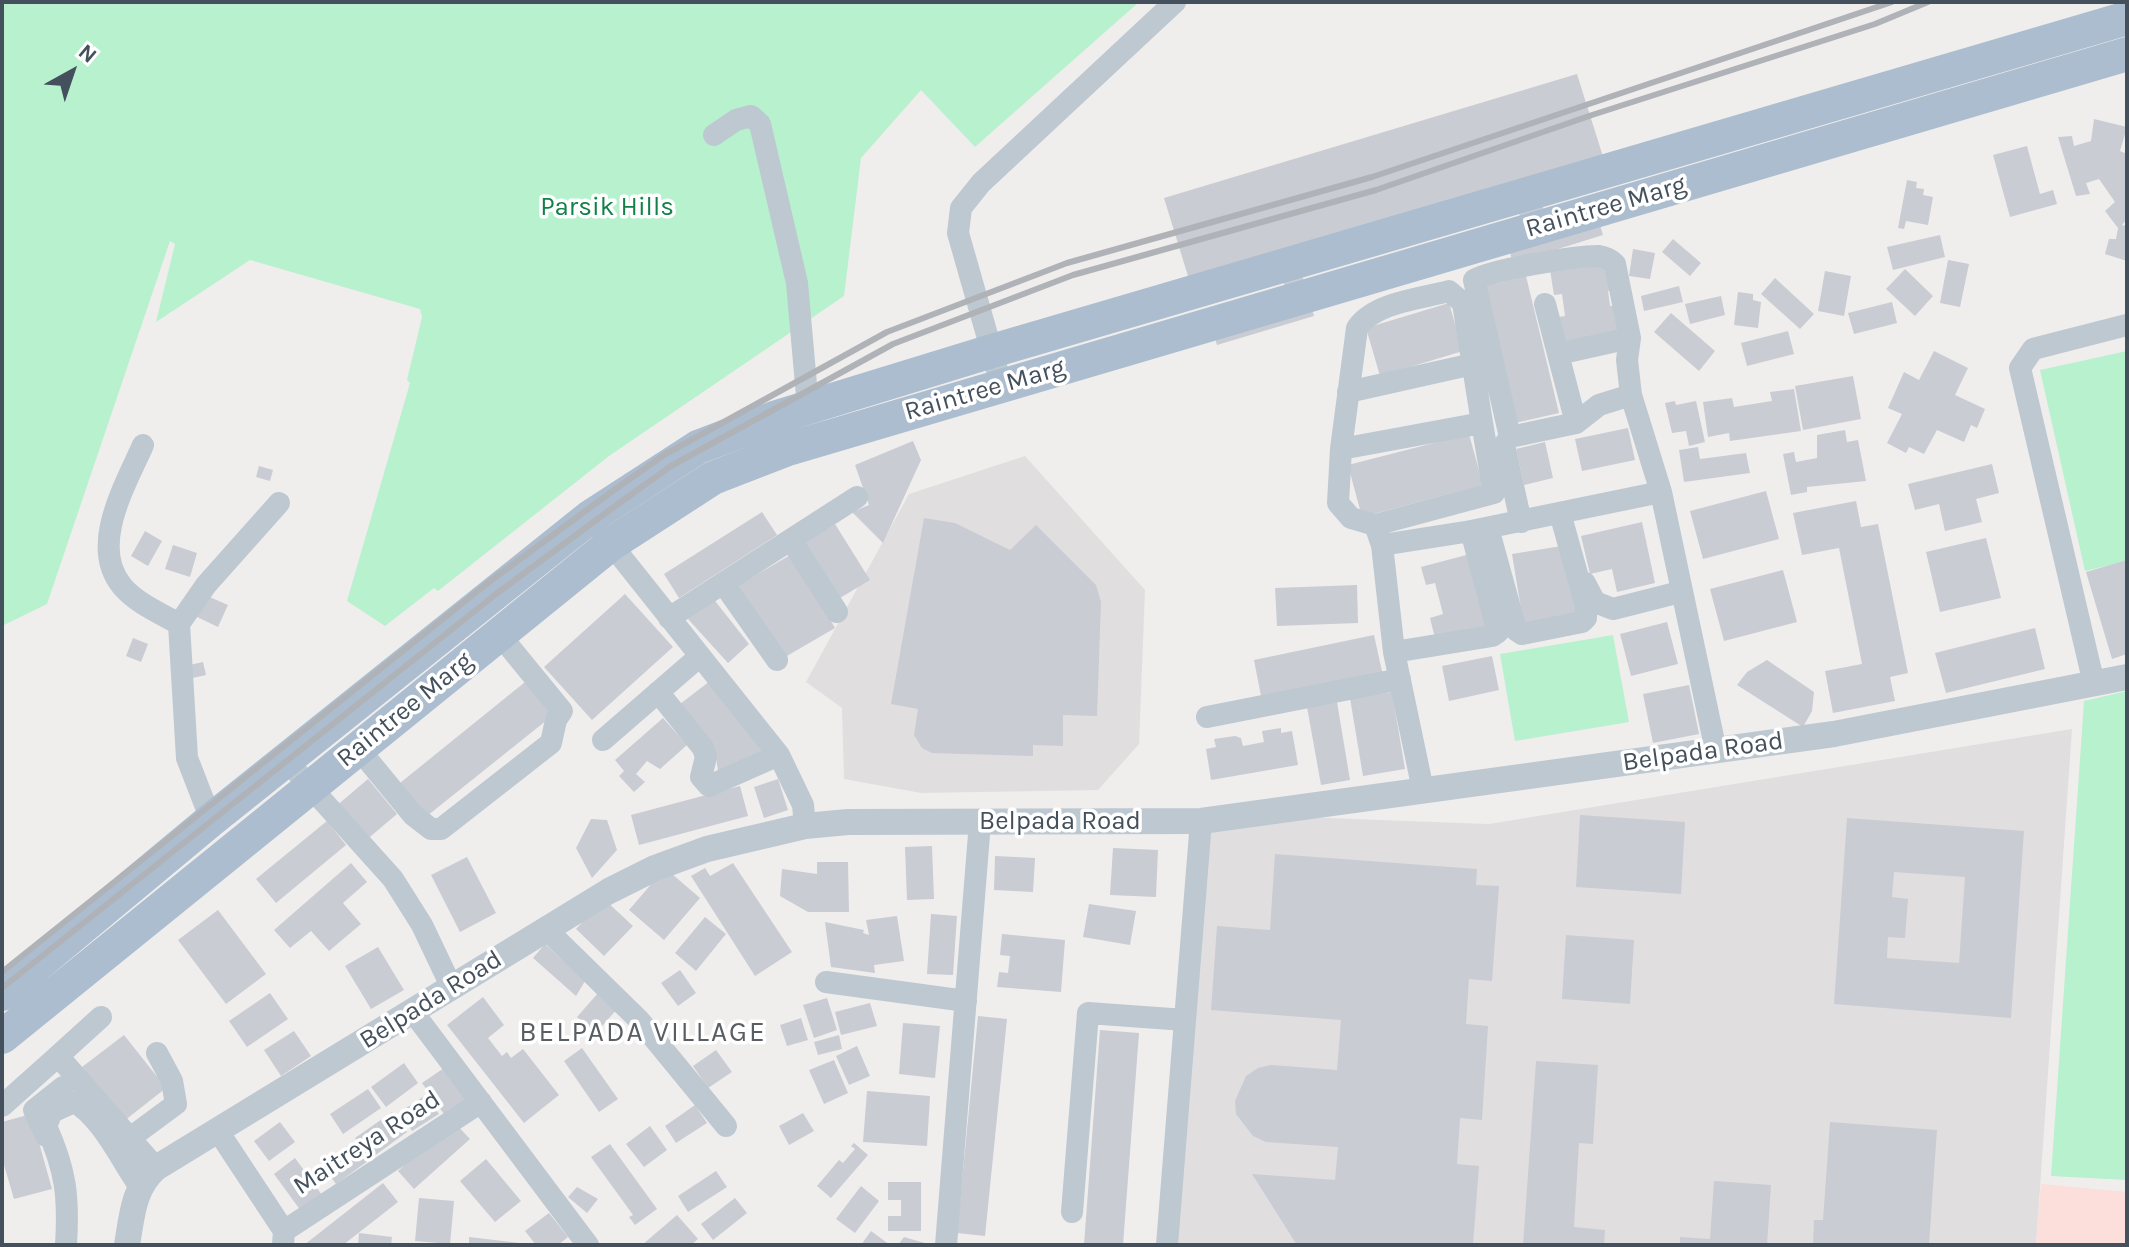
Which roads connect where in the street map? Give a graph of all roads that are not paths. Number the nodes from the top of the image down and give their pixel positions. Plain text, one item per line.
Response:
1 (1175, 2) edge
2 (2127, 18) edge
3 (2127, 54) edge
4 (714, 135) dead end
5 (1545, 304) dead end
6 (2127, 325) edge
7 (1630, 338) junction
8 (1558, 354) junction
9 (1473, 364) junction
10 (997, 368) junction
11 (1348, 392) junction
12 (1631, 395) junction
13 (808, 407) junction
14 (1482, 423) junction
15 (1576, 423) junction
16 (1510, 437) junction
17 (143, 445) dead end
18 (1341, 449) junction
19 (1661, 492) junction
20 (1490, 495) junction
21 (857, 497) dead end
22 (279, 503) dead end
23 (1563, 513) junction
24 (590, 517) junction
25 (1521, 522) junction
26 (1485, 529) junction
27 (1378, 535) junction
28 (791, 540) junction
29 (611, 544) junction
30 (723, 583) junction
31 (1680, 592) junction
32 (837, 612) dead end
33 (669, 618) junction
34 (179, 624) junction
35 (499, 634) junction
36 (700, 656) junction
37 (1422, 657) dead end
38 (777, 660) dead end
39 (1396, 664) junction
40 (2127, 677) edge
41 (2094, 684) junction
42 (658, 692) junction
43 (1207, 717) dead end
44 (603, 740) dead end
45 (358, 748) junction
46 (1716, 751) junction
47 (779, 755) junction
48 (286, 760) junction
49 (310, 787) junction
50 (1423, 790) junction
51 (211, 820) junction
52 (1201, 821) junction
53 (980, 822) junction
54 (805, 826) junction
55 (547, 930) junction
56 (826, 982) dead end
57 (451, 986) junction
58 (2, 994) edge
59 (966, 1001) junction
60 (413, 1012) junction
61 (101, 1017) dead end
62 (1185, 1020) junction
63 (2, 1037) edge
64 (157, 1053) dead end
65 (58, 1056) junction
66 (63, 1087) dead end
67 (481, 1102) junction
68 (2, 1106) edge
69 (726, 1126) dead end
70 (218, 1131) junction
71 (130, 1138) junction
72 (148, 1178) junction
73 (1072, 1212) dead end
74 (284, 1238) edge
75 (51, 1245) edge
76 (66, 1245) edge
77 (127, 1245) edge
78 (588, 1245) edge
79 (946, 1245) edge
80 (1167, 1245) edge

1 - 10 street
2 - 10 main road, Raintree Marg
3 - 10 main road, Raintree Marg
4 - 13 street
5 - 8 street
6 - 41 street
7 - 8 street
7 - 12 street
7 - 16 street
8 - 15 street
9 - 11 street
9 - 11 street
9 - 14 street
10 - 13 main road, Raintree Marg
10 - 29 main road, Raintree Marg
11 - 18 street
12 - 15 street
12 - 19 street
13 - 24 main road, Raintree Marg
14 - 18 street
14 - 20 street
15 - 16 street
16 - 25 street
17 - 34 street
18 - 27 street
19 - 23 street
19 - 31 street
20 - 26 street
20 - 27 street
21 - 28 street
22 - 34 street
23 - 25 street
23 - 26 street
23 - 31 street
24 - 29 street
24 - 48 main road, Raintree Marg
25 - 26 street
26 - 27 street
26 - 39 street
27 - 39 street
28 - 30 street
28 - 32 street
29 - 33 street
29 - 35 main road, Raintree Marg
30 - 33 street
30 - 38 street
31 - 46 street
33 - 36 street
34 - 51 street
35 - 45 main road, Raintree Marg
35 - 45 street
36 - 42 street
36 - 47 street
37 - 39 street
39 - 43 street
39 - 50 street
40 - 41 street, Belpada Road
41 - 46 street, Belpada Road
42 - 44 street
42 - 47 street
45 - 49 main road, Raintree Marg
46 - 50 street, Belpada Road
47 - 54 street
48 - 49 street
48 - 51 main road, Raintree Marg
49 - 57 street
49 - 63 main road, Raintree Marg
50 - 52 street, Belpada Road
51 - 58 main road, Raintree Marg
52 - 53 street, Belpada Road
52 - 62 street
53 - 54 street, Belpada Road
53 - 59 street
54 - 55 street, Belpada Road
55 - 57 street, Belpada Road
55 - 69 street
56 - 59 street
57 - 60 street, Belpada Road
59 - 79 street
60 - 67 street
60 - 70 street, Belpada Road
61 - 65 street
62 - 73 street
62 - 80 street
64 - 71 street
65 - 68 street
65 - 71 street
66 - 75 street
67 - 74 street, Maitreya Road
67 - 78 street
70 - 72 street, Belpada Road
70 - 74 street
71 - 72 street
72 - 76 street
72 - 77 street

